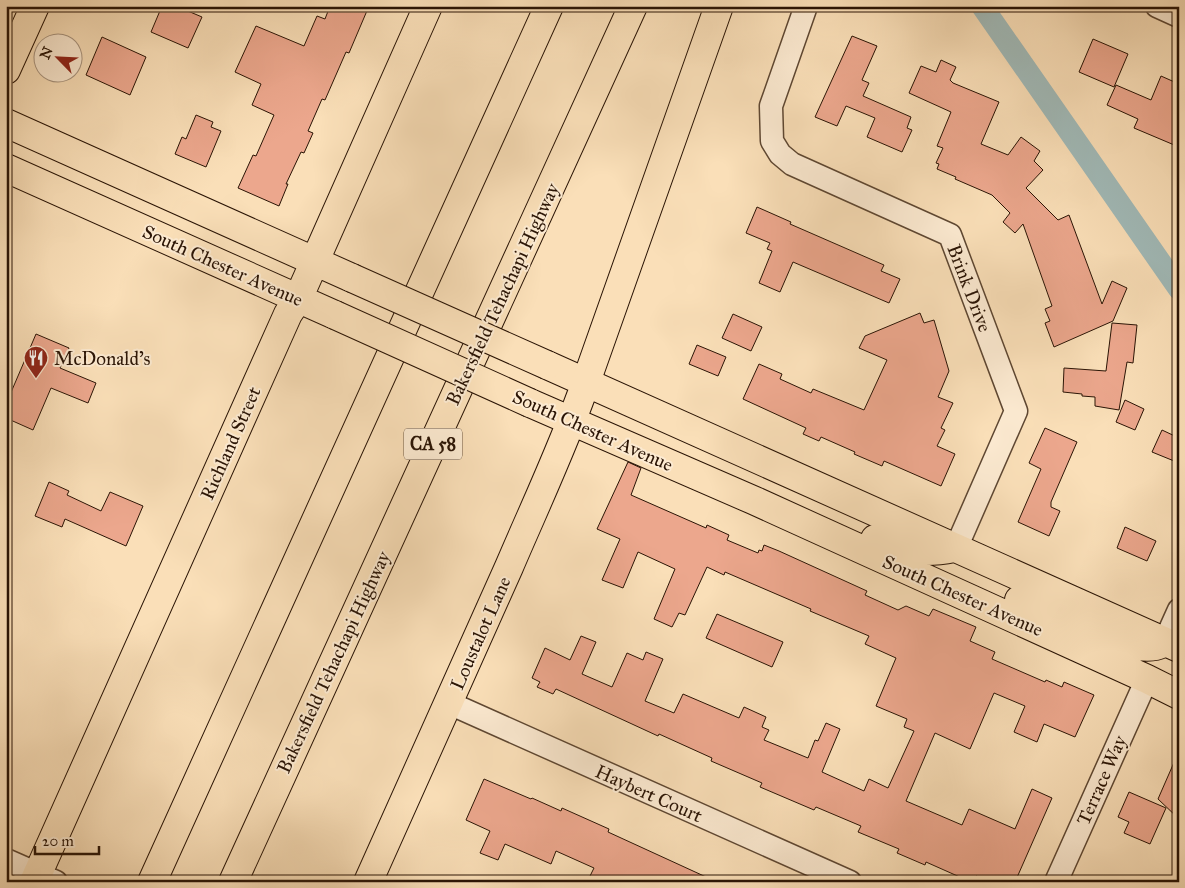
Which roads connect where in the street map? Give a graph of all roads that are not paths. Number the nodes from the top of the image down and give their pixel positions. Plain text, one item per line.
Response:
1 (35, 6) edge
2 (428, 6) edge
3 (549, 6) edge
4 (633, 6) edge
5 (719, 6) edge
6 (806, 6) edge
7 (1156, 6) edge
8 (1179, 16) edge
9 (6, 70) edge
10 (6, 123) edge
11 (6, 168) edge
12 (315, 261) junction
13 (298, 299) junction
14 (586, 382) junction
15 (572, 421) junction
16 (753, 500) junction
17 (956, 548) junction
18 (945, 587) junction
19 (1179, 610) edge
20 (1172, 645) edge
21 (1179, 672) edge
22 (1147, 679) junction
23 (1179, 695) edge
24 (449, 703) junction
25 (6, 860) edge
26 (43, 879) edge
27 (152, 882) edge
28 (233, 882) edge
29 (368, 882) edge
30 (850, 882) edge
31 (1056, 882) edge

1 - 9 main road
2 - 12 main road, Richland Street
3 - 27 main road
4 - 28 main road, Bakersfield Tehachapi Highway / CA 58
5 - 14 main road, Loustalot Lane
6 - 17 street, Brink Drive
7 - 8 street
10 - 12 main road
11 - 13 main road, South Chester Avenue
12 - 13 main road, Richland Street
12 - 14 main road, bridge
13 - 15 main road, South Chester Avenue, bridge
13 - 26 main road, Richland Street
14 - 15 main road, Loustalot Lane
14 - 17 main road
15 - 16 main road, South Chester Avenue
15 - 24 main road, Loustalot Lane
16 - 17 main road
16 - 18 main road, South Chester Avenue
17 - 20 main road
18 - 20 main road
18 - 22 main road, South Chester Avenue
19 - 20 street
21 - 22 main road
22 - 23 main road, South Chester Avenue
22 - 31 street, Terrace Way
24 - 29 main road, Loustalot Lane
24 - 30 street, Haybert Court
25 - 26 street

